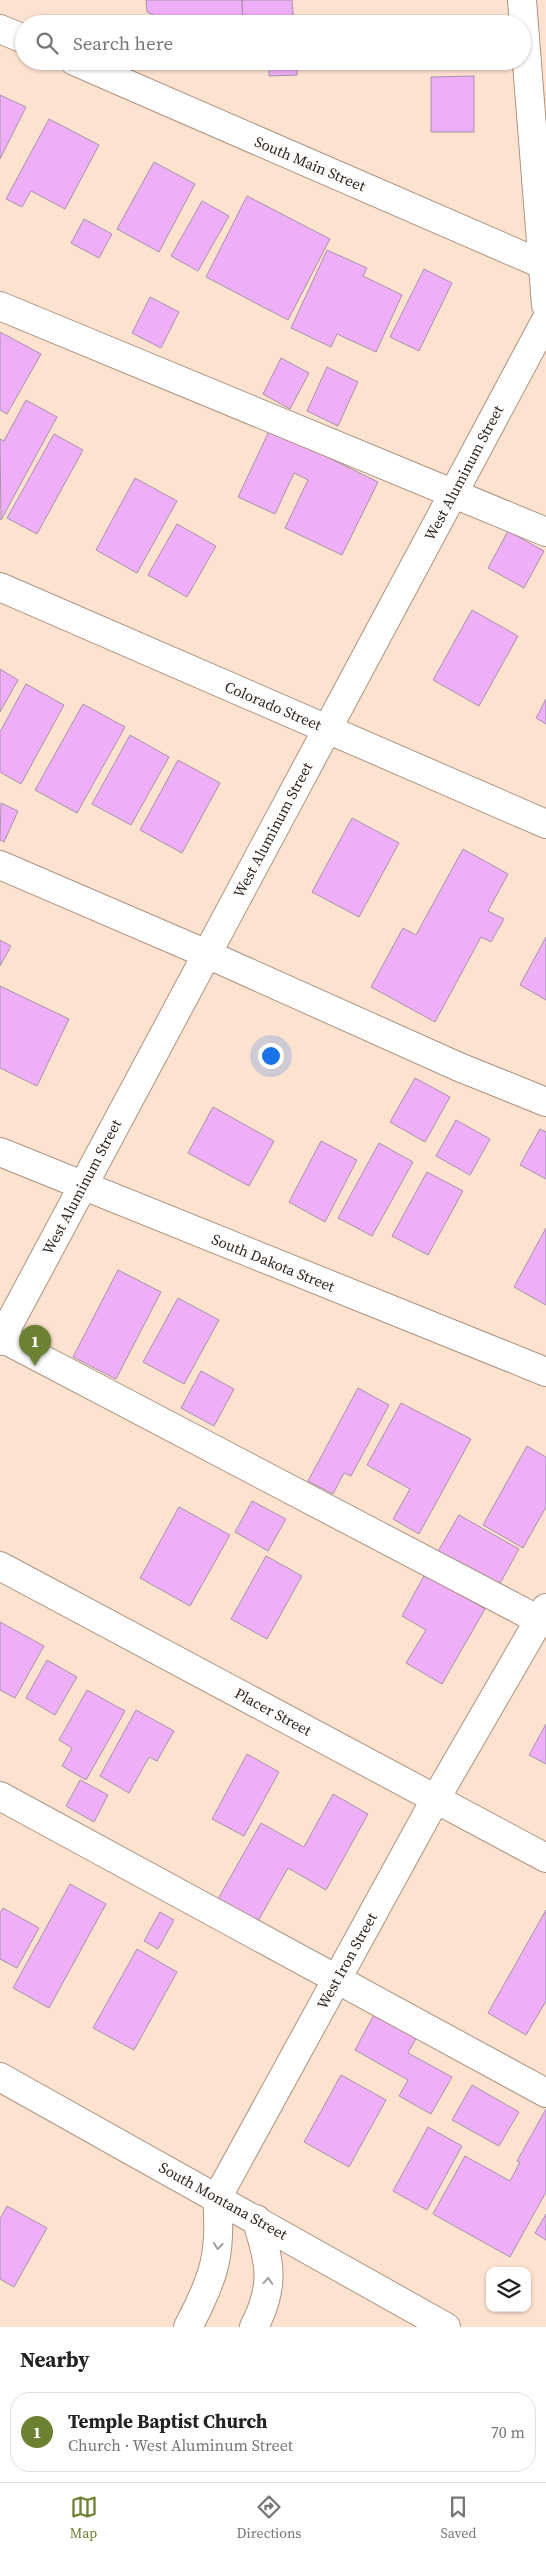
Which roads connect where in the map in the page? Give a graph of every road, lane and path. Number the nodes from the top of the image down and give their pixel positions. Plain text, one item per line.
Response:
1 (522, 0) edge
2 (523, 15) edge
3 (0, 29) edge
4 (15, 35) edge
5 (95, 70) edge
6 (528, 70) edge
7 (545, 266) edge
8 (546, 305) edge
9 (0, 306) edge
10 (546, 320) edge
11 (452, 495) junction
12 (546, 532) edge
13 (0, 587) edge
14 (326, 729) junction
15 (546, 824) edge
16 (0, 865) edge
17 (207, 954) junction
18 (546, 1102) edge
19 (0, 1152) edge
20 (82, 1187) junction
21 (1, 1340) edge
22 (546, 1372) edge
23 (0, 1566) edge
24 (542, 1614) edge
25 (0, 1796) edge
26 (435, 1800) junction
27 (546, 1858) edge
28 (337, 1978) junction
29 (0, 2077) edge
30 (546, 2093) edge
31 (217, 2198) junction
32 (256, 2219) junction
33 (188, 2327) edge
34 (254, 2327) edge
35 (446, 2327) edge

1 - 2 street
3 - 4 street
5 - 7 street, South Main Street
6 - 7 street
7 - 8 street
9 - 11 street
10 - 11 street, West Aluminum Street
11 - 12 street
11 - 14 street, West Aluminum Street
13 - 14 street, Colorado Street
14 - 15 street, Colorado Street
14 - 17 street, West Aluminum Street
16 - 17 street
17 - 18 street
17 - 20 street, West Aluminum Street
19 - 20 street, South Dakota Street
20 - 21 street, West Aluminum Street
20 - 22 street, South Dakota Street
21 - 24 street
23 - 26 street, Placer Street
24 - 26 street, West Iron Street
25 - 28 street
26 - 27 street, Placer Street
26 - 28 street, West Iron Street
28 - 30 street
28 - 31 street, West Iron Street
29 - 31 street, South Montana Street
31 - 32 street, South Montana Street
31 -> 33 street
34 -> 32 street
32 - 35 street, South Montana Street

